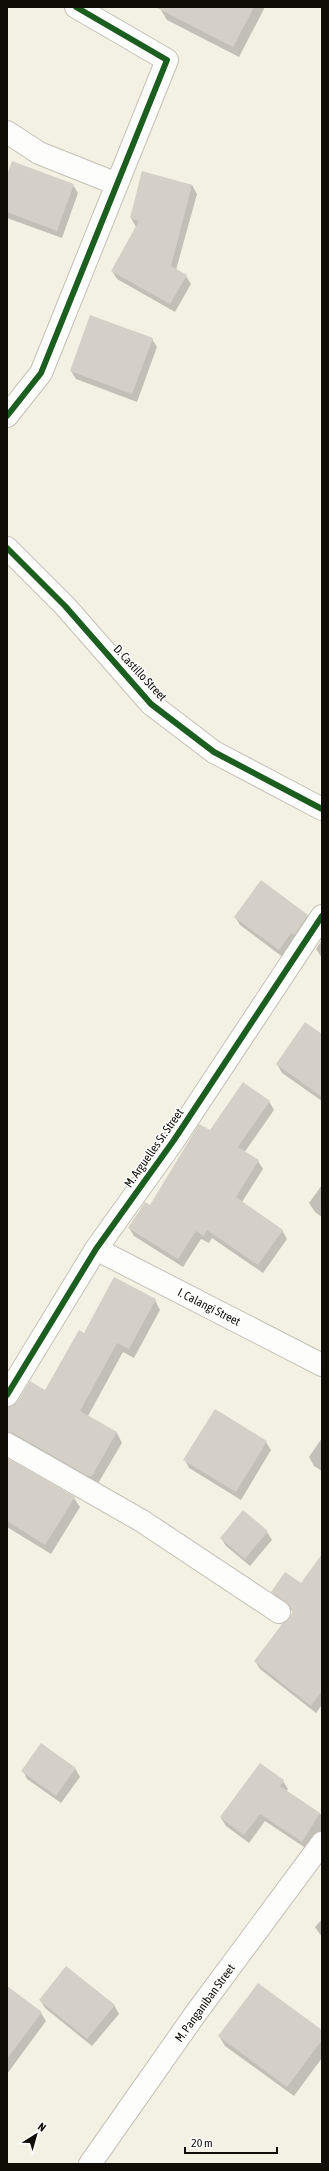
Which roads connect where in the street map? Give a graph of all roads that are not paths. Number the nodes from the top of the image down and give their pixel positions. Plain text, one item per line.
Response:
1 (76, 7) edge
2 (7, 132) edge
3 (117, 184) junction
4 (7, 416) edge
5 (7, 548) edge
6 (322, 809) edge
7 (322, 916) edge
8 (96, 1249) junction
9 (322, 1365) edge
10 (7, 1395) edge
11 (7, 1444) edge
12 (278, 1612) dead end
13 (322, 1843) edge
14 (90, 2164) edge

1 - 3 street
2 - 3 street
3 - 4 street
5 - 6 street, D. Castillo Street
7 - 8 street, M. Arguelles Sr. Street
8 - 9 street, I. Calangi Street
8 - 10 street, M. Arguelles Sr. Street
11 - 12 street
13 - 14 street, M. Panganiban Street

